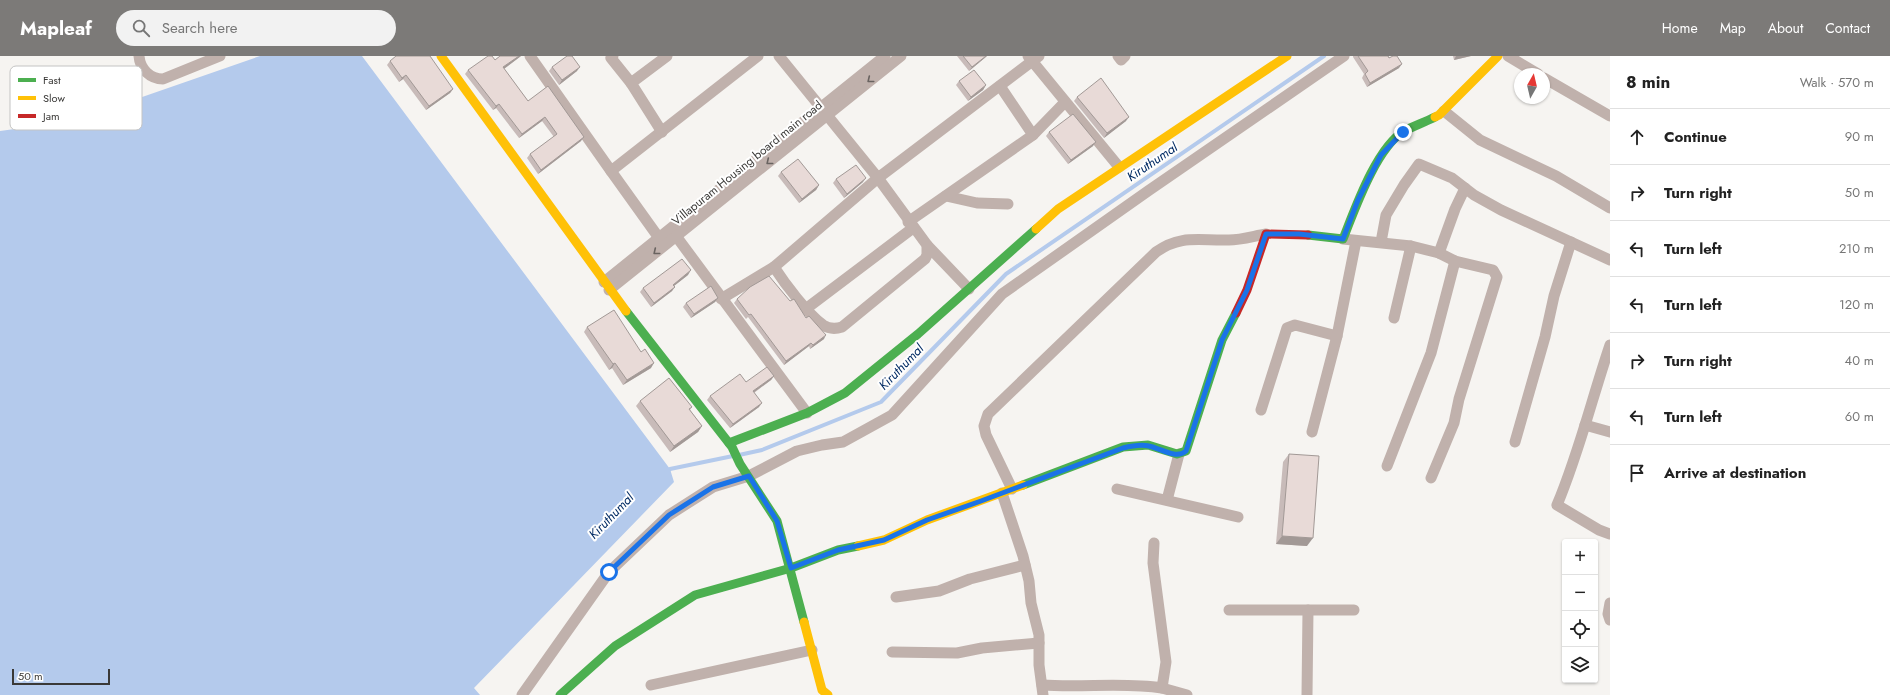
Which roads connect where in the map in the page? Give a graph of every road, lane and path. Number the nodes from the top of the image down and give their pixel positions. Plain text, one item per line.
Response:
1 (220, 56) edge
2 (442, 56) edge
3 (530, 56) edge
4 (667, 56) edge
5 (758, 56) edge
6 (779, 56) edge
7 (885, 56) edge
8 (901, 56) edge
9 (1118, 56) edge
10 (1125, 56) edge
11 (1344, 56) edge
12 (1498, 56) edge
13 (1508, 56) edge
14 (611, 57) edge
15 (140, 58) edge
16 (1033, 58) edge
17 (1280, 58) edge
18 (1528, 68) edge
19 (1550, 81) edge
20 (631, 83) junction
21 (1000, 86) junction
22 (1065, 102) junction
23 (1444, 110) junction
24 (823, 112) junction
25 (1610, 116) edge
26 (662, 132) junction
27 (1033, 135) junction
28 (1119, 167) junction
29 (611, 171) junction
30 (878, 178) junction
31 (1465, 188) junction
32 (946, 196) junction
33 (1008, 204) dead end
34 (1610, 208) edge
35 (910, 225) junction
36 (1266, 234) junction
37 (676, 236) junction
38 (659, 238) junction
39 (1343, 239) junction
40 (1356, 241) junction
41 (1381, 242) junction
42 (1571, 242) junction
43 (927, 245) junction
44 (1411, 246) junction
45 (1439, 253) junction
46 (1610, 260) edge
47 (1456, 261) junction
48 (774, 267) junction
49 (606, 286) junction
50 (969, 289) junction
51 (721, 299) junction
52 (807, 308) junction
53 (1394, 318) dead end
54 (1337, 336) junction
55 (1610, 345) edge
56 (1261, 410) dead end
57 (807, 413) junction
58 (1585, 425) junction
59 (1312, 432) dead end
60 (1610, 432) edge
61 (1515, 442) dead end
62 (731, 445) junction
63 (1179, 454) junction
64 (1387, 466) dead end
65 (749, 476) junction
66 (1431, 478) dead end
67 (1012, 489) junction
68 (1117, 489) dead end
69 (1002, 493) junction
70 (1167, 500) junction
71 (1238, 517) dead end
72 (1610, 534) edge
73 (1154, 543) dead end
74 (1025, 565) junction
75 (791, 568) junction
76 (896, 597) dead end
77 (1610, 603) edge
78 (1229, 610) dead end
79 (1308, 610) junction
80 (1354, 610) dead end
81 (1610, 620) edge
82 (1039, 643) junction
83 (812, 650) junction
84 (892, 652) dead end
85 (651, 685) dead end
86 (1162, 688) junction
87 (1043, 690) edge
88 (522, 695) edge
89 (560, 695) edge
90 (828, 695) edge
91 (1187, 695) edge
92 (1307, 695) edge

1 - 15 street
2 - 49 street
3 - 29 street
4 - 20 street
5 - 26 street
6 - 24 street
7 - 24 street, Villapuram Housing board main road
8 -> 24 street, Villapuram Housing board main road
9 - 10 street
11 - 65 street
12 - 23 street
13 - 18 street
14 - 20 street
16 - 21 street
16 - 22 street
17 - 28 street
19 - 25 street
20 - 26 street
21 - 27 street
21 - 30 street
22 - 27 street
22 - 28 street
23 - 34 street
23 - 39 street
24 - 30 street
24 -> 37 street, Villapuram Housing board main road
24 - 38 street, Villapuram Housing board main road
26 - 29 street
27 - 32 street
28 - 50 street
29 - 38 street
30 - 35 street
30 - 48 street
31 - 41 street
31 - 42 street
31 - 45 street
32 - 33 street
32 - 35 street
35 - 43 street
35 - 52 street
36 - 39 street
36 - 63 street
36 - 67 street
37 - 38 street
37 -> 49 street, Villapuram Housing board main road
37 - 51 street
38 - 49 street, Villapuram Housing board main road
39 - 40 street
40 - 41 street
40 - 54 street
41 - 44 street
42 - 46 street
42 - 61 street
43 - 50 street
43 - 52 street
44 - 45 street
44 - 53 street
45 - 47 street
47 - 64 street
47 - 66 street
48 - 51 street
48 - 52 street
49 - 62 street
50 - 57 street
51 - 57 street
54 - 56 street
54 - 59 street
55 - 58 street
57 - 62 street
58 - 60 street
58 - 72 street
62 - 65 street
63 - 67 street
63 - 70 street
65 - 75 street
65 - 88 street
67 - 69 street
68 - 70 street
69 - 74 street
69 - 75 street
70 - 71 street
73 - 86 street
74 - 76 street
74 - 82 street
75 - 83 street
75 - 89 street
77 - 81 street
78 - 79 street
79 - 80 street
79 - 92 street
82 - 84 street
82 - 87 street
83 - 85 street
83 - 90 street
86 - 87 street
86 - 91 street

